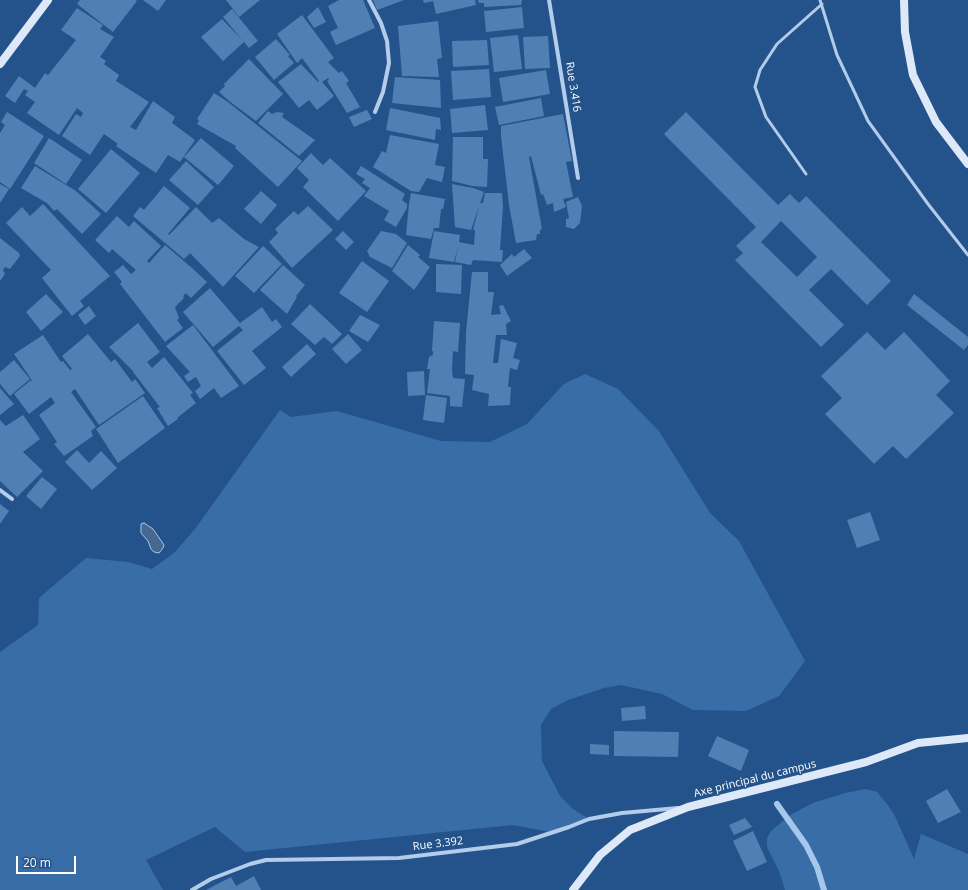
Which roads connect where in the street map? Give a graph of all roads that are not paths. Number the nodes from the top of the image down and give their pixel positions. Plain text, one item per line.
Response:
1 (48, 0) edge
2 (369, 0) edge
3 (549, 0) edge
4 (820, 0) edge
5 (904, 0) edge
6 (822, 4) junction
7 (0, 64) edge
8 (375, 112) dead end
9 (968, 164) edge
10 (806, 174) dead end
11 (578, 178) dead end
12 (968, 255) edge
13 (0, 490) edge
14 (12, 499) dead end
15 (968, 738) edge
16 (688, 807) junction
17 (192, 890) edge
18 (573, 890) edge

1 - 7 street
2 - 8 street
3 - 11 street, Rue 3.416
4 - 6 lane
5 - 9 street
6 - 10 lane
6 - 12 lane
13 - 14 street
15 - 16 street, Axe principal du campus
16 - 17 street, Rue 3.392
16 - 18 street, Axe principal du campus

